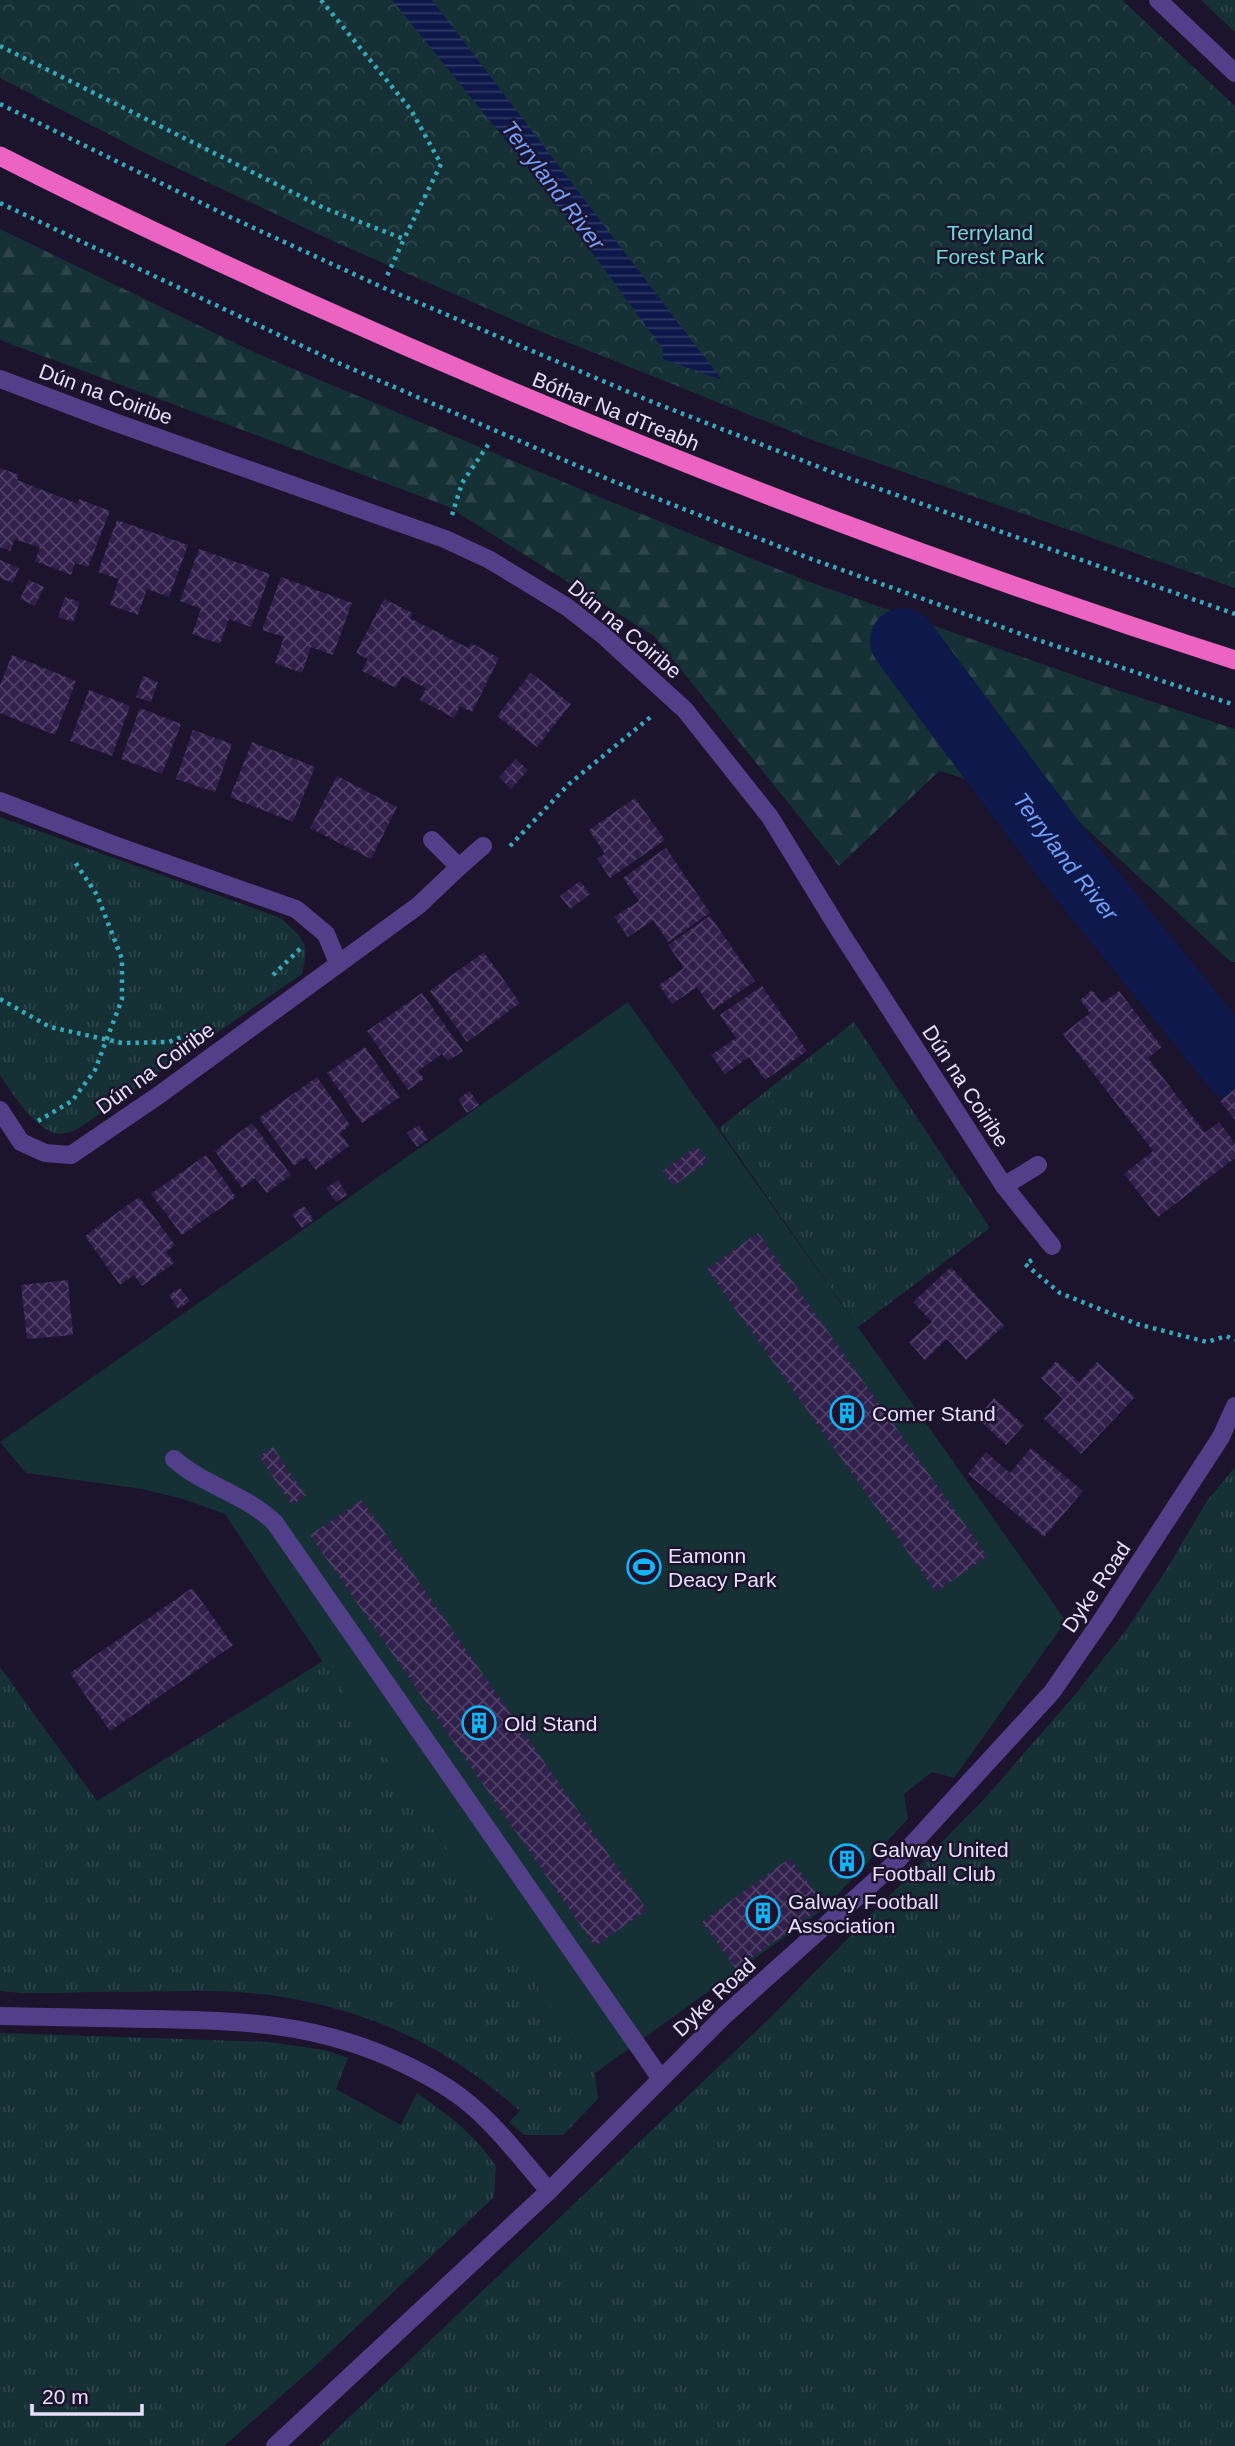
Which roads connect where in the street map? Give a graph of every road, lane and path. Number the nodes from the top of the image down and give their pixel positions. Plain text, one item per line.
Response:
1 (321, 0) edge
2 (1158, 0) edge
3 (0, 46) edge
4 (1235, 73) edge
5 (0, 104) edge
6 (0, 156) edge
7 (0, 203) edge
8 (404, 239) junction
9 (386, 278) dead end
10 (0, 379) edge
11 (490, 442) dead end
12 (444, 539) junction
13 (1235, 614) edge
14 (1235, 660) edge
15 (672, 698) junction
16 (1235, 705) edge
17 (0, 801) edge
18 (57, 823) junction
19 (432, 840) dead end
20 (484, 846) joint
21 (459, 867) junction
22 (318, 927) junction
23 (338, 963) junction
24 (263, 983) dead end
25 (0, 999) edge
26 (203, 1029) dead end
27 (108, 1040) junction
28 (0, 1110) edge
29 (16, 1134) junction
30 (1038, 1165) dead end
31 (1004, 1186) junction
32 (1052, 1246) joint
33 (1235, 1340) edge
34 (1235, 1406) edge
35 (174, 1459) dead end
36 (0, 2016) edge
37 (661, 2079) junction
38 (549, 2191) junction
39 (275, 2446) edge

1 - 8 path
2 - 4 street
3 - 8 path
5 - 13 path
6 - 14 highway, Bóthar Na dTreabh
7 - 16 path
8 - 9 path
10 - 12 street, Dún na Coiribe
11 - 12 path
12 - 15 street, Dún na Coiribe
15 - 20 path
15 - 31 street, Dún na Coiribe
17 - 18 street
18 - 22 street
18 - 27 path
19 - 21 street
20 - 21 street, Dún na Coiribe
21 - 23 street, Dún na Coiribe
22 - 23 street
22 - 24 path
23 - 29 street, Dún na Coiribe
25 - 27 path
26 - 27 path
27 - 29 path
28 - 29 street, Dún na Coiribe
30 - 31 street
31 - 32 street, Dún na Coiribe
32 - 33 path
34 - 37 street, Dyke Road
35 - 37 street
36 - 38 street
37 - 38 street, Dyke Road
38 - 39 street, Dyke Road

